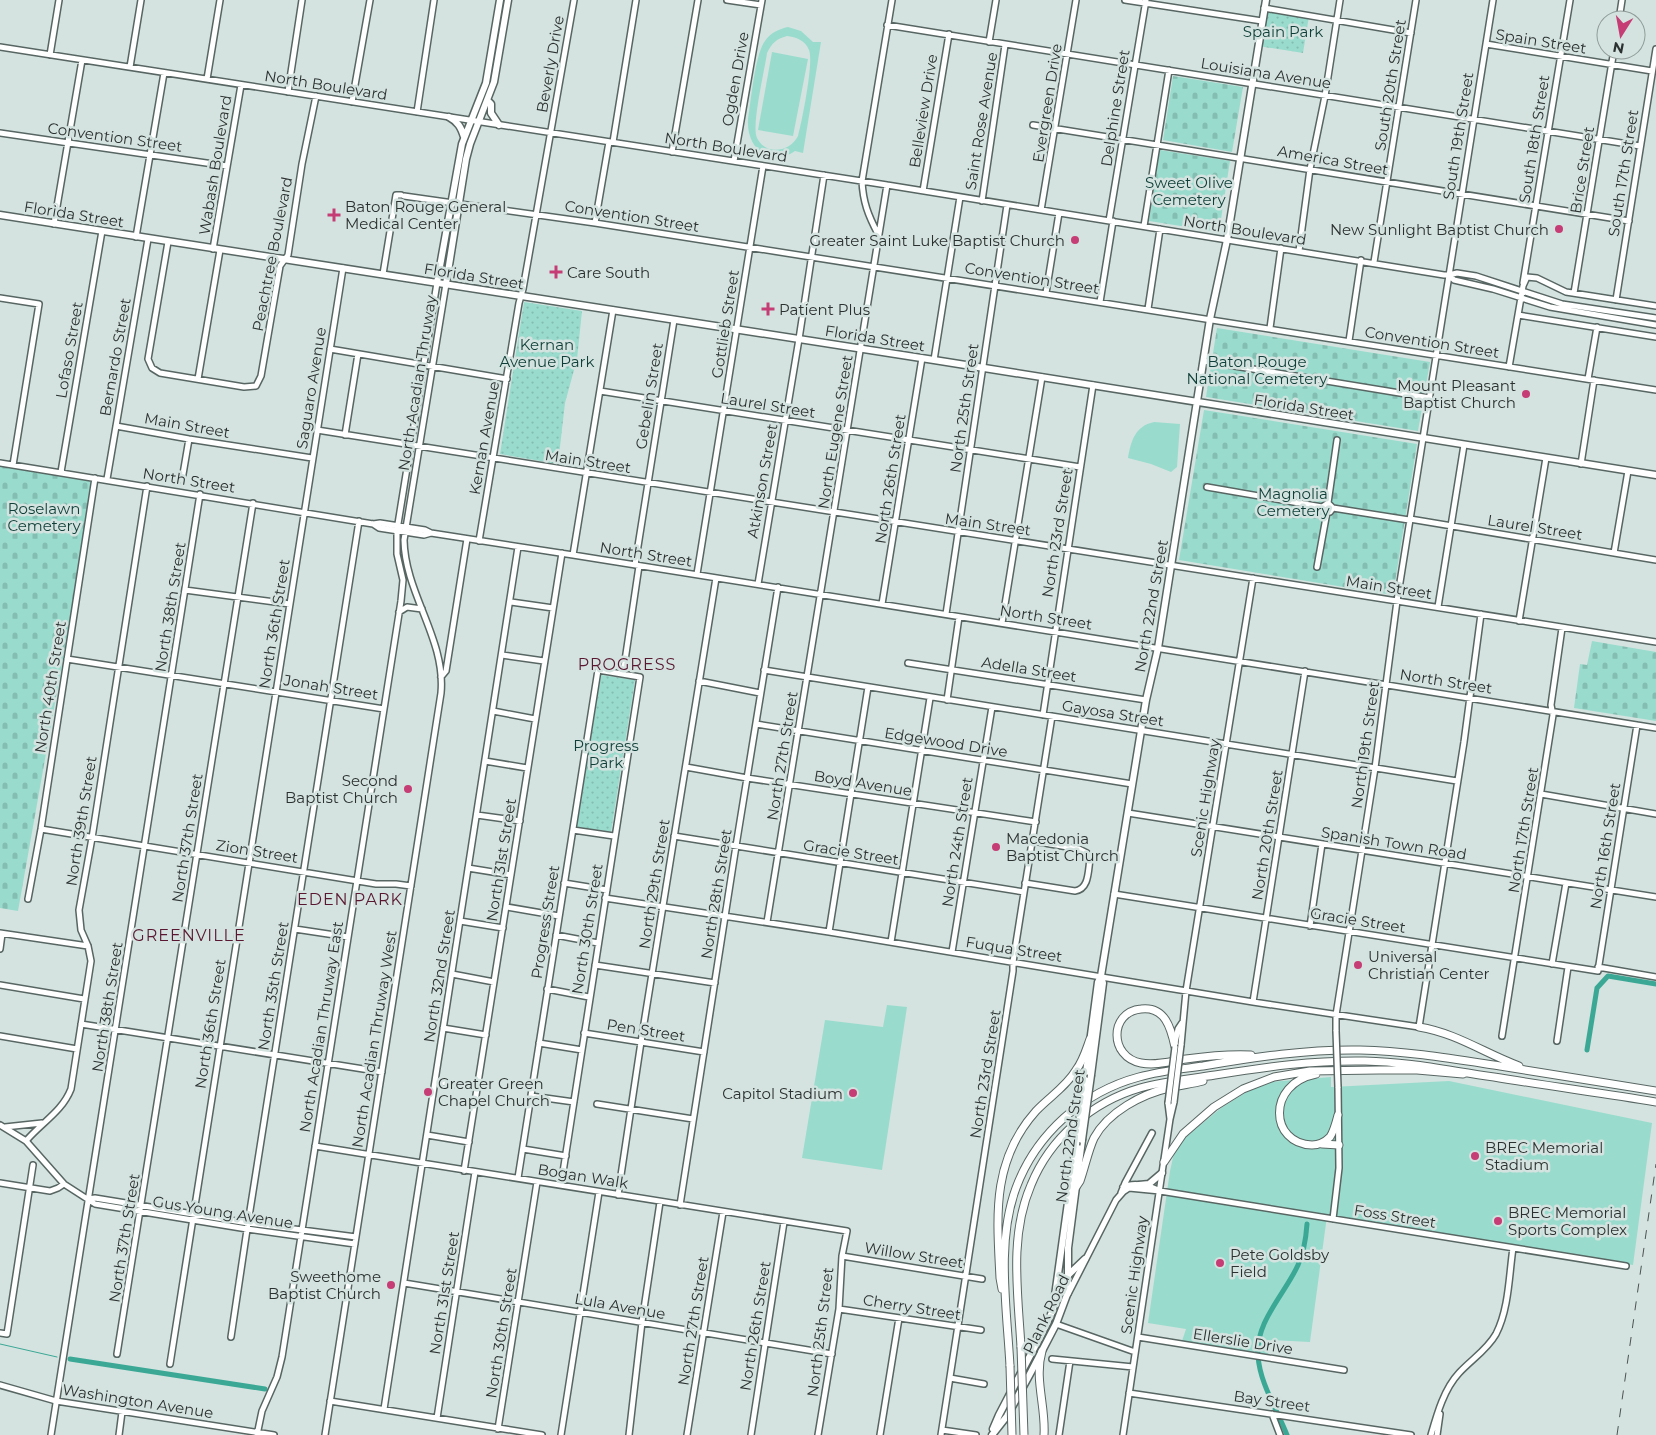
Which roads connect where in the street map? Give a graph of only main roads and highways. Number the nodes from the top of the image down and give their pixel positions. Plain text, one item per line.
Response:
1 (500, 0) edge
2 (508, 0) edge
3 (1266, 0) edge
4 (488, 101) junction
5 (449, 117) road end
6 (499, 125) road end
7 (464, 137) junction
8 (455, 202) junction
9 (0, 215) edge
10 (438, 283) junction
11 (446, 284) junction
12 (1197, 402) junction
13 (1656, 475) edge
14 (1101, 976) junction
15 (1419, 1027) road end
16 (1090, 1039) junction
17 (1178, 1046) road end
18 (1264, 1056) junction
19 (1348, 1071) junction
20 (1533, 1071) junction
21 (1236, 1072) junction
22 (1474, 1074) junction
23 (1656, 1091) edge
24 (1656, 1102) edge
25 (1338, 1115) road end
26 (1315, 1145) junction
27 (1339, 1145) road end
28 (1164, 1162) road end
29 (1162, 1173) road end
30 (1139, 1185) road end
31 (1076, 1187) junction
32 (1068, 1255) junction
33 (1069, 1274) junction
34 (1057, 1288) junction
35 (1066, 1300) joint
36 (1007, 1318) junction
37 (1042, 1352) junction
38 (991, 1435) edge
39 (1012, 1435) edge
40 (1024, 1435) edge
41 (1044, 1435) edge

1 - 7 main road, North Acadian Thruway
2 - 4 main road, North Acadian Thruway
3 - 12 main road, North 22nd Street
4 - 6 main road
4 - 8 main road, North Acadian Thruway
5 - 7 main road
7 - 8 main road, North Acadian Thruway
8 - 10 main road, North Acadian Thruway
8 - 11 main road, North Acadian Thruway
9 - 10 main road, Florida Street
10 - 11 main road, Florida Street
11 - 12 main road, Florida Street
12 - 13 main road, Florida Street
12 - 14 main road, North 22nd Street
14 - 16 main road, North 22nd Street
14 - 31 main road, North 22nd Street, bridge
15 - 20 highway
16 - 34 main road, North 22nd Street, bridge
16 - 36 highway
17 - 18 highway
18 - 20 highway
18 - 36 highway
19 - 22 highway
19 - 26 highway
19 - 28 highway
20 - 23 highway
21 - 22 highway
21 - 31 highway
21 - 40 highway, bridge
22 - 24 highway
25 - 26 highway
26 - 27 highway
29 - 30 main road
31 - 32 main road, North 22nd Street
32 - 33 main road, North 22nd Street
32 - 33 main road
33 - 34 main road
33 - 35 main road, North 22nd Street
34 - 38 main road, Plank Road
35 - 37 main road, Plank Road
36 - 39 highway, bridge
37 - 38 main road, Plank Road
37 - 41 highway

